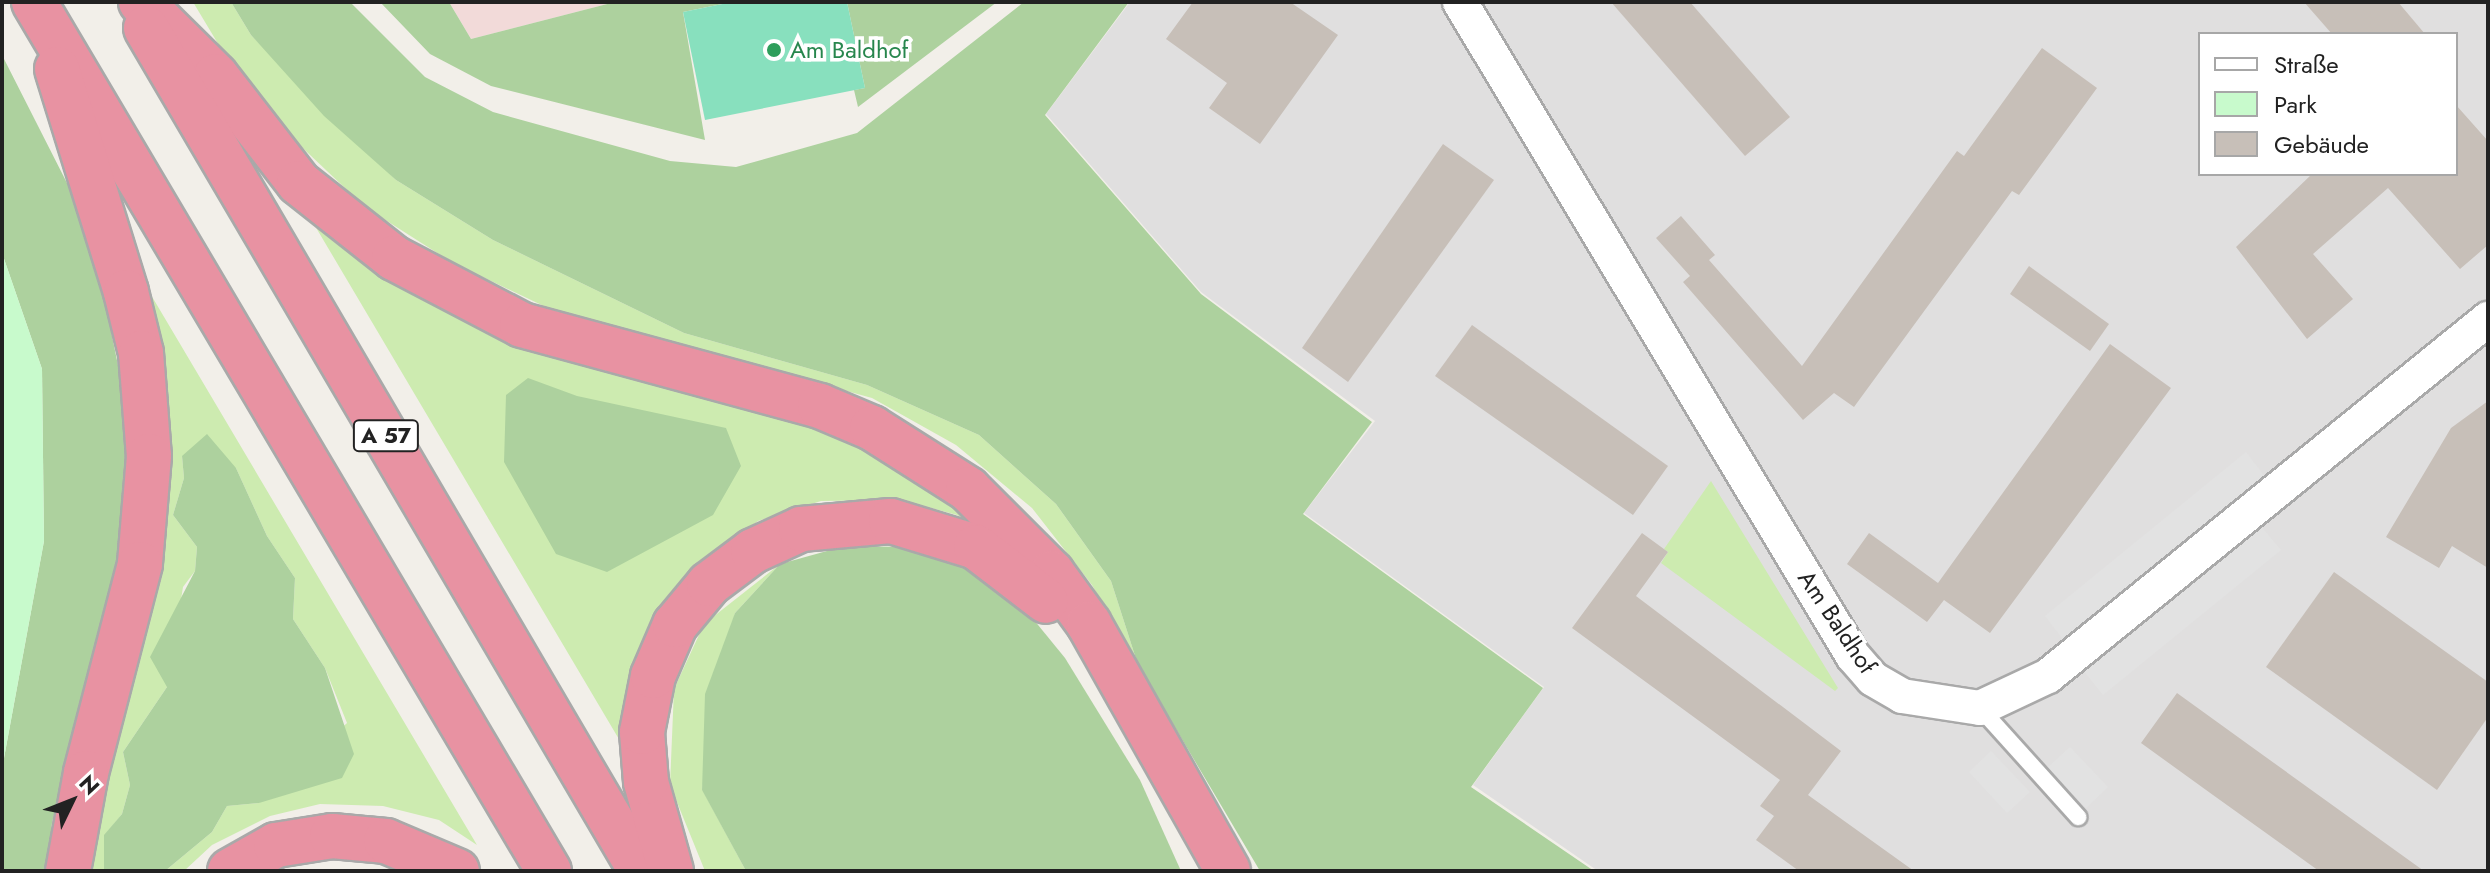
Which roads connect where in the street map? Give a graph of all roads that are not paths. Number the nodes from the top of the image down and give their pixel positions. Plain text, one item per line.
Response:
1 (131, 2) edge
2 (141, 2) edge
3 (1460, 2) edge
4 (39, 11) edge
5 (2488, 319) edge
6 (1114, 675) junction
7 (1980, 708) junction
8 (2078, 817) dead end
9 (68, 871) edge
10 (230, 871) edge
11 (457, 871) edge
12 (549, 871) edge
13 (641, 871) edge
14 (671, 871) edge
15 (1228, 871) edge

1 - 13 highway, A 57
2 - 6 highway
3 - 7 street, Am Baldhof
4 - 9 highway
4 - 12 highway
5 - 7 street
6 - 14 highway
6 - 15 highway
7 - 8 lane
10 - 11 highway

